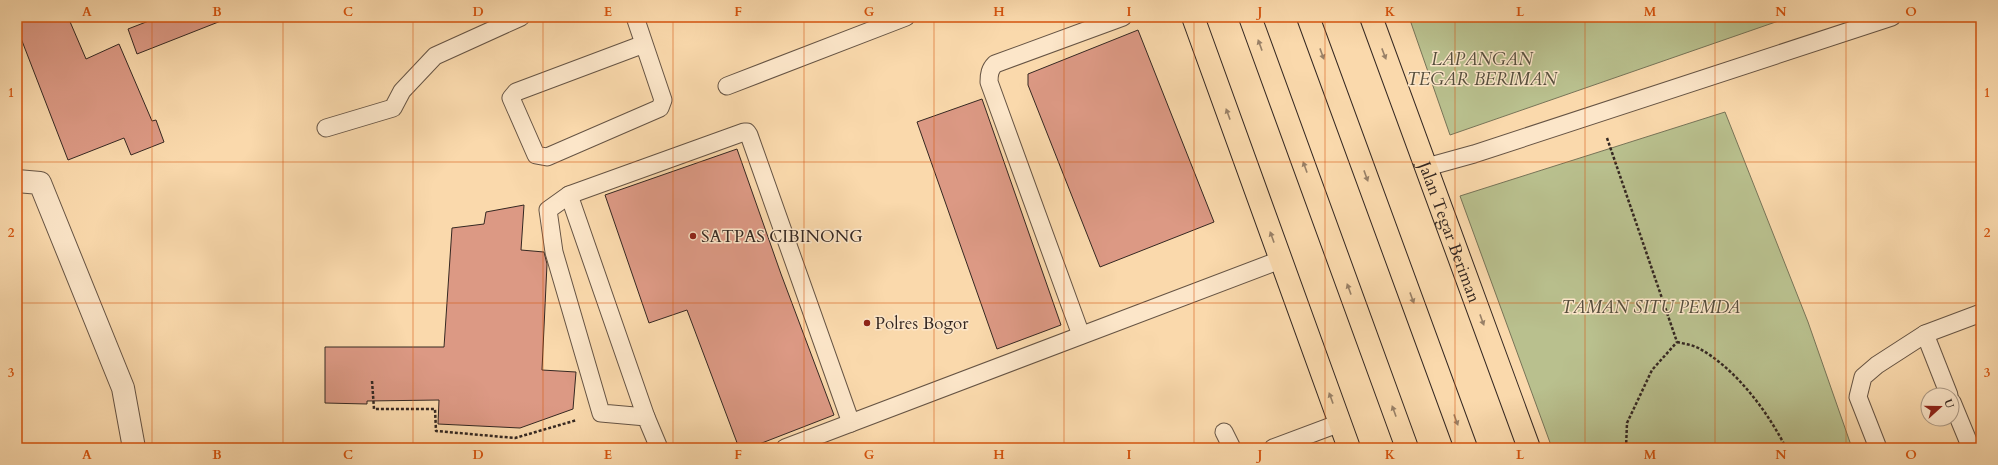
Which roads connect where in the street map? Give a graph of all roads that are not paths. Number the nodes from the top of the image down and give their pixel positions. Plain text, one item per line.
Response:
1 (521, 17) edge
2 (635, 17) edge
3 (906, 17) edge
4 (1123, 17) edge
5 (1193, 17) edge
6 (1250, 17) edge
7 (1308, 17) edge
8 (1371, 17) edge
9 (1892, 17) edge
10 (644, 44) junction
11 (727, 86) dead end
12 (326, 128) dead end
13 (1427, 167) junction
14 (17, 181) edge
15 (569, 196) junction
16 (1280, 260) junction
17 (1981, 313) edge
18 (1924, 334) junction
19 (1080, 336) junction
20 (1946, 387) edge
21 (646, 417) junction
22 (1960, 421) edge
23 (851, 423) junction
24 (1340, 423) junction
25 (1224, 432) dead end
26 (134, 448) edge
27 (659, 448) edge
28 (785, 448) edge
29 (1232, 448) edge
30 (1273, 448) edge
31 (1349, 448) edge
32 (1407, 448) edge
33 (1466, 448) edge
34 (1529, 448) edge
35 (1878, 448) edge
36 (1971, 448) edge

1 - 12 lane
2 - 10 lane
3 - 11 lane
4 - 19 lane
16 -> 5 main road
32 -> 6 main road
7 -> 33 main road
8 -> 13 main road, Jalan Tegar Beriman
9 - 13 lane
10 - 10 lane
13 -> 34 main road, Jalan Tegar Beriman
14 - 26 street
15 - 21 lane
15 - 21 lane
15 - 23 lane
16 - 19 lane
24 -> 16 main road
17 - 18 lane
18 - 20 lane
18 - 35 lane
19 - 23 lane
21 - 27 lane
22 - 36 lane
23 - 28 lane
24 - 30 lane
24 - 31 main road
25 - 29 lane

